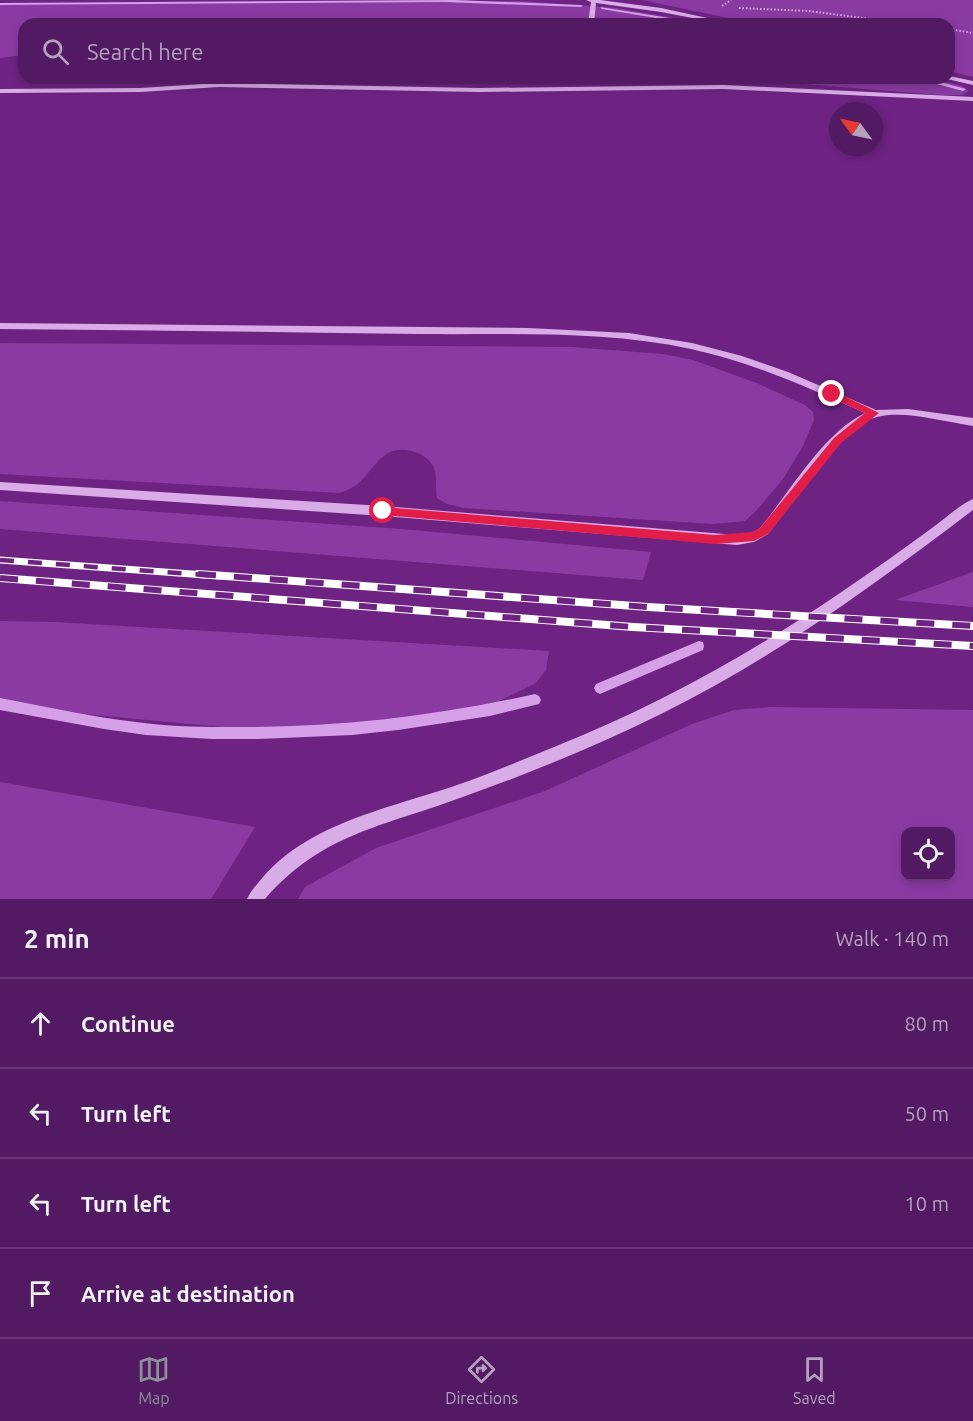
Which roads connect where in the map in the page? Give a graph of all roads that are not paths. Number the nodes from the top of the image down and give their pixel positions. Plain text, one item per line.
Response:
1 (589, 0) edge
2 (594, 0) edge
3 (592, 18) edge
4 (702, 18) edge
5 (955, 80) edge
6 (597, 84) edge
7 (973, 84) edge
8 (597, 87) junction
9 (0, 90) edge
10 (973, 99) edge
11 (0, 326) edge
12 (874, 413) junction
13 (973, 422) edge
14 (0, 486) edge
15 (973, 504) edge
16 (255, 899) edge

1 - 2 street
2 - 3 street
2 - 4 street
5 - 7 street
6 - 8 street
8 - 9 street
8 - 10 street
11 - 12 street
12 - 13 street
12 - 14 street
15 - 16 street

